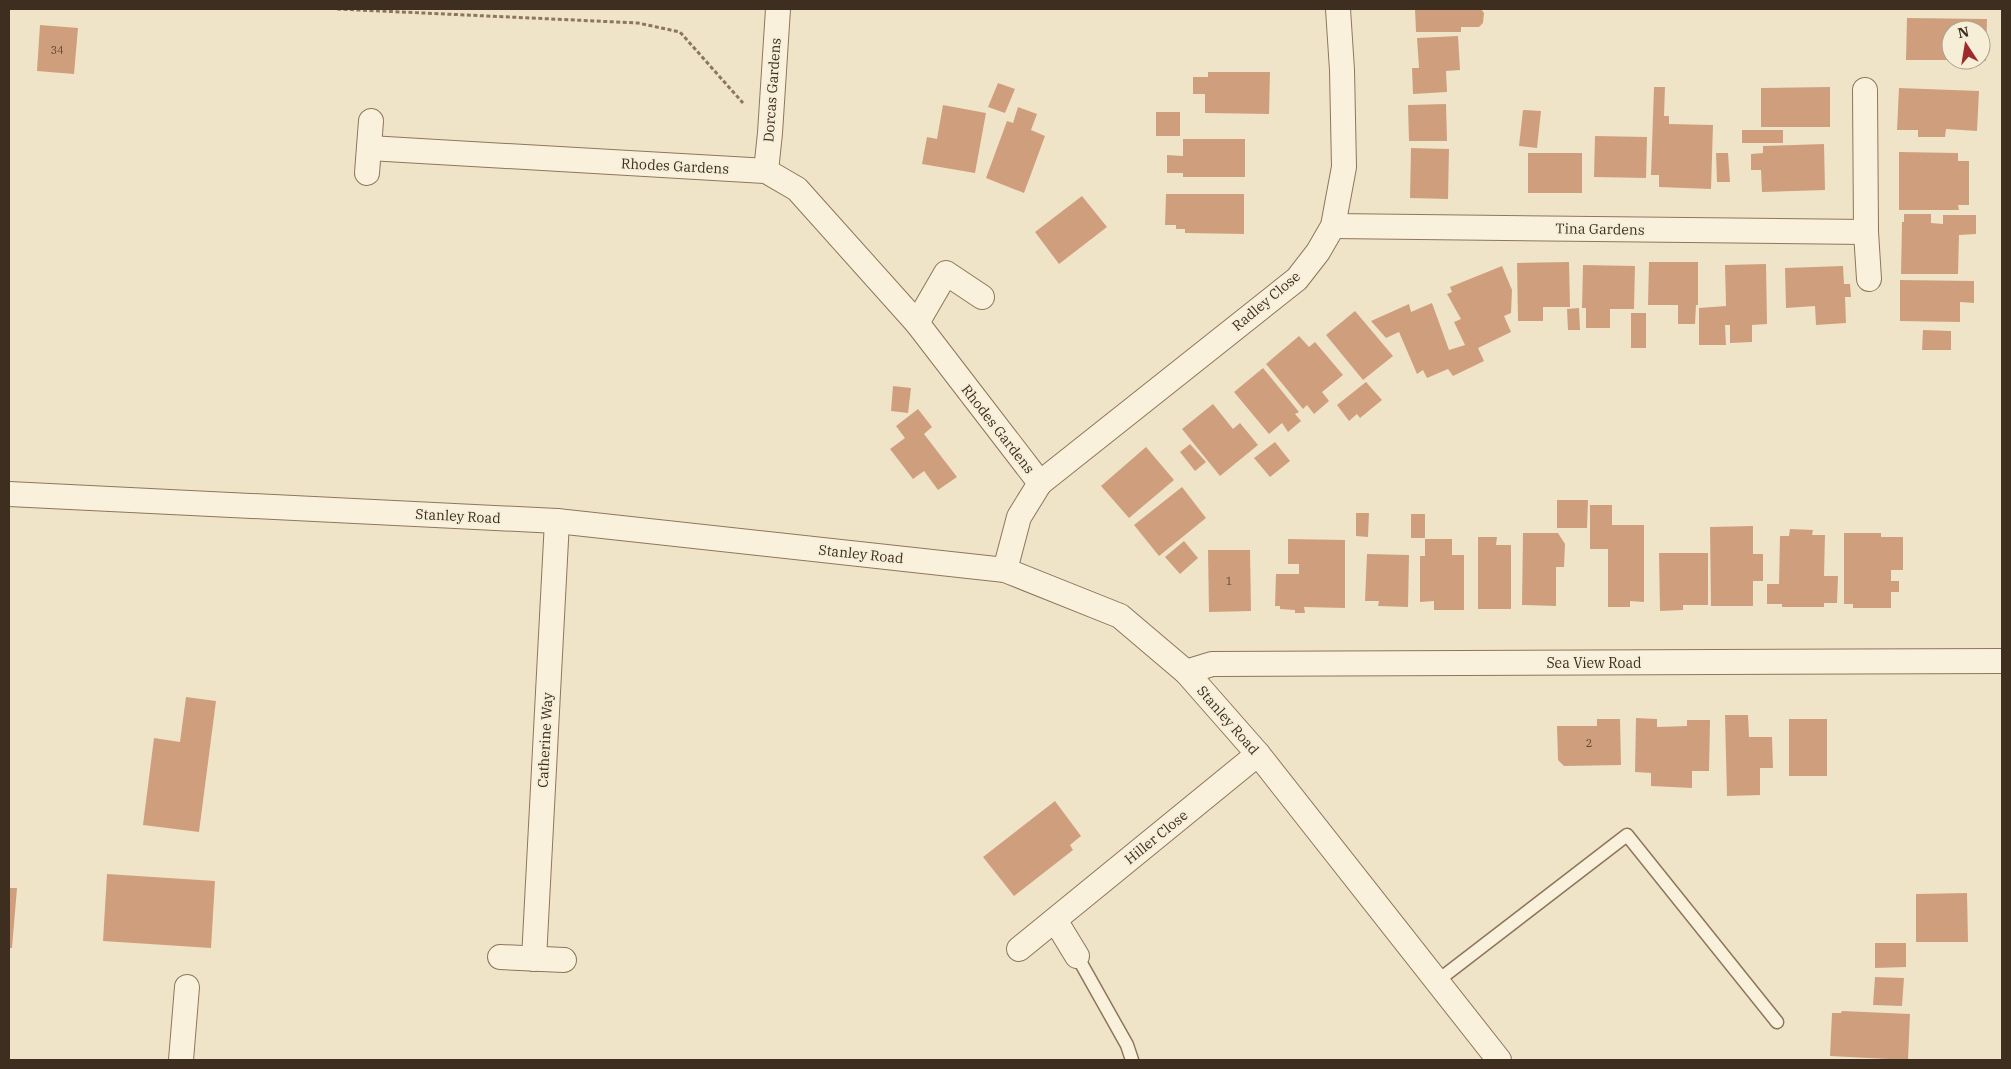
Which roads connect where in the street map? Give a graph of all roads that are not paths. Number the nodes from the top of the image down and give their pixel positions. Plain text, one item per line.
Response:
1 (778, 9) edge
2 (1338, 9) edge
3 (1865, 90) dead end
4 (371, 121) dead end
5 (369, 148) junction
6 (766, 171) junction
7 (367, 173) dead end
8 (1333, 226) junction
9 (1866, 232) junction
10 (1869, 279) dead end
11 (982, 297) dead end
12 (917, 323) junction
13 (1040, 483) junction
14 (9, 494) edge
15 (557, 521) junction
16 (1005, 570) junction
17 (2002, 661) edge
18 (1186, 672) junction
19 (1258, 754) junction
20 (1055, 920) junction
21 (1019, 948) dead end
22 (1077, 956) joint
23 (500, 957) dead end
24 (534, 959) junction
25 (564, 960) dead end
26 (1436, 982) junction
27 (187, 988) dead end
28 (1777, 1022) dead end
29 (181, 1060) edge
30 (1132, 1060) edge
31 (1499, 1060) edge

1 - 6 street, Dorcas Gardens
2 - 8 street, Radley Close
3 - 9 street
4 - 5 street
5 - 6 street, Rhodes Gardens
5 - 7 street
6 - 12 street, Rhodes Gardens
8 - 9 street, Tina Gardens
8 - 13 street, Radley Close
9 - 10 street
11 - 12 street
12 - 13 street, Rhodes Gardens
13 - 16 street, Rhodes Gardens
14 - 15 street, Stanley Road
15 - 16 street, Stanley Road
15 - 24 street, Catherine Way
16 - 18 street, Stanley Road
17 - 18 street, Sea View Road
18 - 19 street, Stanley Road
19 - 20 street, Hiller Close
19 - 26 street, Stanley Road
20 - 21 street, Hiller Close
20 - 22 street
22 - 30 lane
23 - 24 street
24 - 25 street
26 - 28 lane
26 - 31 street, Stanley Road
27 - 29 street

